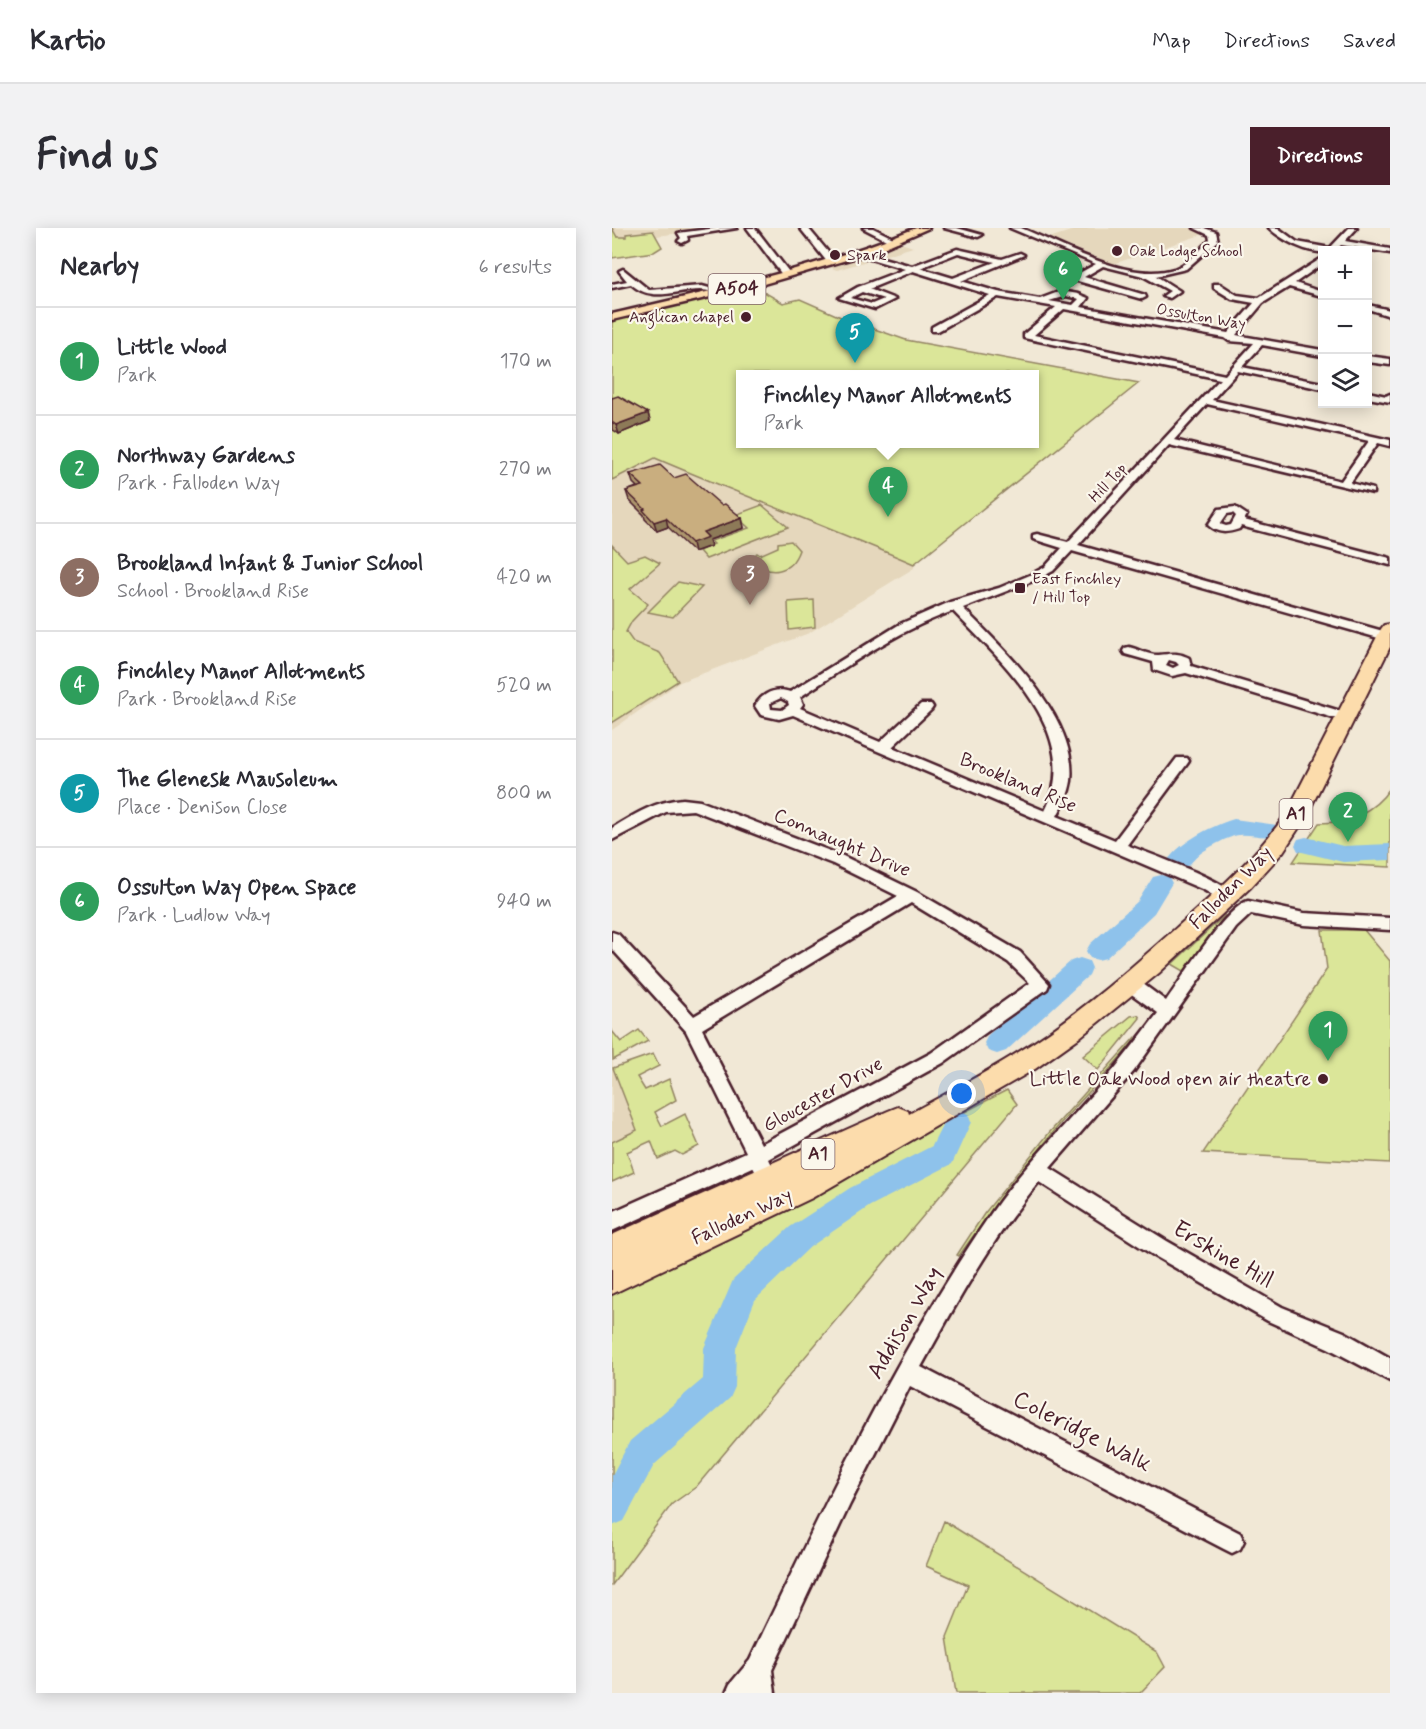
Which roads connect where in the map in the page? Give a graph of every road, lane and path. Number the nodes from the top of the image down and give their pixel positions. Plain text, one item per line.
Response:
1 (733, 228) edge
2 (750, 228) edge
3 (804, 228) edge
4 (867, 228) edge
5 (924, 228) edge
6 (948, 228) edge
7 (1014, 228) edge
8 (1198, 228) edge
9 (1274, 228) edge
10 (1353, 228) edge
11 (978, 235) dead end
12 (682, 241) dead end
13 (896, 241) junction
14 (1339, 242) junction
15 (1334, 246) edge
16 (1318, 248) edge
17 (1390, 251) edge
18 (860, 253) junction
19 (1020, 255) dead end
20 (900, 256) dead end
21 (831, 261) junction
22 (1000, 261) junction
23 (884, 262) junction
24 (1103, 263) junction
25 (1318, 264) edge
26 (909, 268) junction
27 (634, 269) dead end
28 (786, 274) junction
29 (1146, 274) junction
30 (710, 281) dead end
31 (953, 281) junction
32 (631, 282) junction
33 (1289, 284) junction
34 (612, 286) edge
35 (1217, 286) dead end
36 (700, 288) junction
37 (861, 290) junction
38 (723, 293) junction
39 (1318, 293) edge
40 (997, 294) junction
41 (1167, 296) dead end
42 (1142, 297) dead end
43 (1260, 301) junction
44 (1041, 303) junction
45 (1062, 306) junction
46 (1372, 308) edge
47 (1074, 309) junction
48 (1390, 313) edge
49 (612, 317) edge
50 (935, 328) dead end
51 (1229, 338) junction
52 (1259, 343) junction
53 (1318, 352) edge
54 (1372, 360) edge
55 (1390, 362) edge
56 (1236, 368) junction
57 (1228, 378) junction
58 (1318, 385) edge
59 (1372, 396) edge
60 (1390, 397) edge
61 (1205, 401) junction
62 (1376, 440) junction
63 (1168, 442) junction
64 (1390, 443) edge
65 (1344, 485) junction
66 (1369, 491) dead end
67 (1238, 522) dead end
68 (1036, 537) dead end
69 (1071, 547) junction
70 (1390, 562) edge
71 (954, 605) junction
72 (1388, 633) edge
73 (1129, 651) dead end
74 (926, 707) dead end
75 (1345, 717) junction
76 (882, 748) junction
77 (1182, 761) dead end
78 (1049, 818) junction
79 (612, 836) edge
80 (1117, 848) junction
81 (911, 896) junction
82 (1237, 901) junction
83 (1390, 924) edge
84 (612, 938) edge
85 (1129, 983) junction
86 (1041, 984) joint
87 (1168, 1011) junction
88 (692, 1026) junction
89 (1038, 1170) junction
90 (767, 1178) junction
91 (612, 1222) edge
92 (612, 1250) edge
93 (612, 1279) edge
94 (1390, 1370) edge
95 (907, 1372) junction
96 (1232, 1540) dead end
97 (761, 1681) edge
98 (739, 1693) edge

1 - 12 street
2 - 28 street
3 - 21 street
4 - 13 street
5 - 13 main road, A504
6 - 11 street
7 - 24 street
8 - 29 street
9 - 16 street
10 - 14 street
13 - 18 main road, A504
14 - 15 street
14 - 17 street
18 - 21 main road, A504
18 - 23 street, Ossulton Way
19 - 22 street
20 - 23 street
21 - 28 main road, A504
22 - 26 street
22 - 31 street
23 - 26 street, Ossulton Way
24 - 29 street
24 - 42 street
25 - 33 street
26 - 31 street, Ossulton Way
26 - 37 street
27 - 32 street
28 - 38 main road, A504
29 - 41 street
30 - 36 street
31 - 40 street, Ossulton Way
32 - 34 street
32 - 36 street
33 - 39 street
33 - 43 street
35 - 43 street
36 - 38 street
37 - 37 street
38 - 49 main road, A504
40 - 44 street, Ossulton Way
40 - 50 street
43 - 51 street
44 - 45 street, Ossulton Way
44 - 47 street, Ossulton Way
45 - 47 street, Ossulton Way
45 - 57 street
46 - 48 street
47 - 51 street, Ossulton Way
51 - 52 street, Ossulton Way
52 - 53 street, Ossulton Way
52 - 56 street, Hill Top
54 - 55 street
56 - 57 street, Hill Top
56 - 58 street
57 - 61 street, Hill Top
59 - 60 street
61 - 62 street
61 - 63 street, Hill Top
62 - 64 street
62 - 65 street
63 - 65 street
63 - 69 street, Hill Top
65 - 66 street
67 - 70 street
68 - 69 street
69 - 71 street, Hill Top
69 - 72 street
71 - 76 street, Brookland Rise
71 - 78 street
72 - 75 highway, Falloden Way / A1
73 - 75 street
74 - 76 street
75 - 82 highway, Falloden Way / A1
76 - 78 street, Brookland Rise
77 - 80 street
78 - 80 street, Brookland Rise
79 - 81 street, Connaught Drive
80 - 82 street, Brookland Rise
81 - 86 street, Connaught Drive
81 - 88 street
82 - 83 street, Brookland Rise
82 - 85 highway, Falloden Way / A1
82 - 87 street, Addison Way
84 - 88 street
85 - 87 street
85 - 90 highway, Falloden Way / A1
86 - 90 street, Gloucester Drive
87 - 89 street, Addison Way
88 - 90 street
89 - 94 street, Erskine Hill
89 - 95 street, Addison Way
90 - 91 street, Gloucester Drive
90 - 92 highway, Falloden Way / A1
90 - 93 highway, Falloden Way / A1
95 - 96 street, Coleridge Walk
95 - 97 street, Addison Way
97 - 98 street, Addison Way

